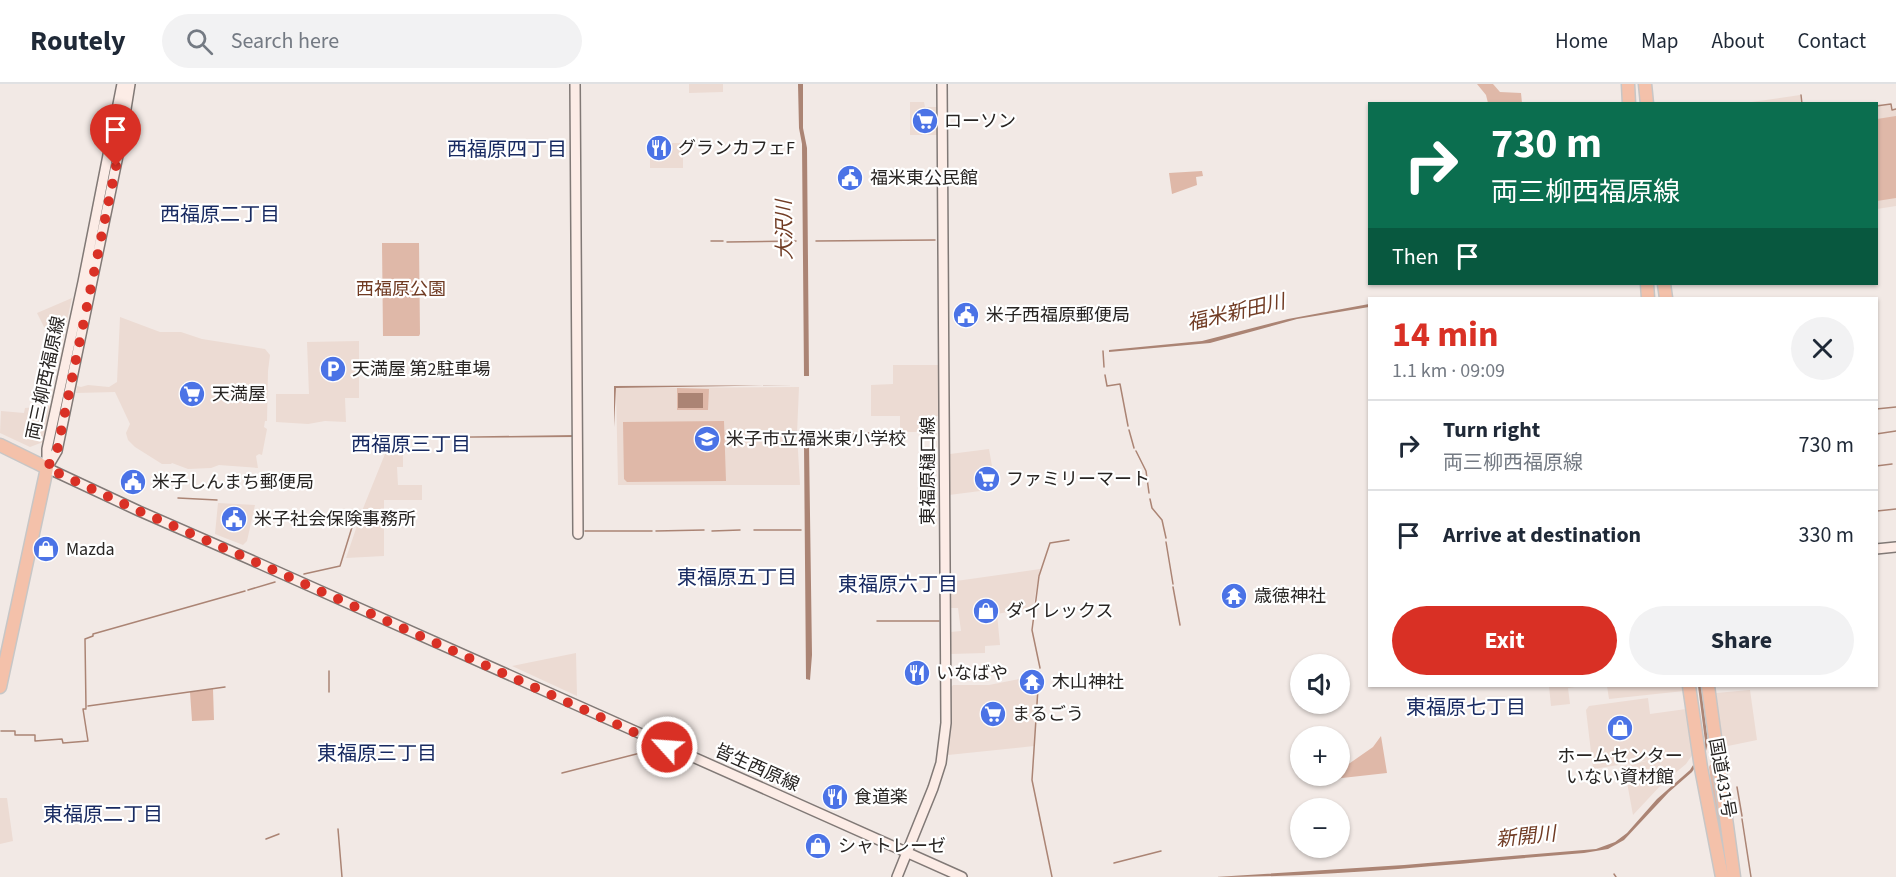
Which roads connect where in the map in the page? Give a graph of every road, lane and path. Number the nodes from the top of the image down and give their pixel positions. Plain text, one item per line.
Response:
1 (122, 84) edge
2 (130, 84) edge
3 (575, 84) edge
4 (942, 84) edge
5 (1628, 84) edge
6 (1646, 84) edge
7 (1629, 102) edge
8 (1647, 102) edge
9 (0, 445) edge
10 (47, 468) junction
11 (578, 534) dead end
12 (1896, 547) edge
13 (1878, 549) edge
14 (0, 687) edge
15 (1689, 687) edge
16 (1708, 687) edge
17 (907, 852) junction
18 (897, 877) edge
19 (962, 877) edge
20 (1722, 877) edge
21 (1734, 877) edge

1 - 10 main road, 両三柳西福原線
2 - 10 main road, 両三柳西福原線
3 - 11 main road
4 - 17 main road, 東福原樋口線
5 - 7 highway
6 - 8 highway
9 - 10 highway
10 - 14 highway
10 - 17 main road, 皆生西原線
12 - 13 main road
15 - 20 highway, 国道431号
16 - 21 highway, 国道431号
17 - 18 main road, 東福原樋口線
17 - 19 main road, 皆生西原線

